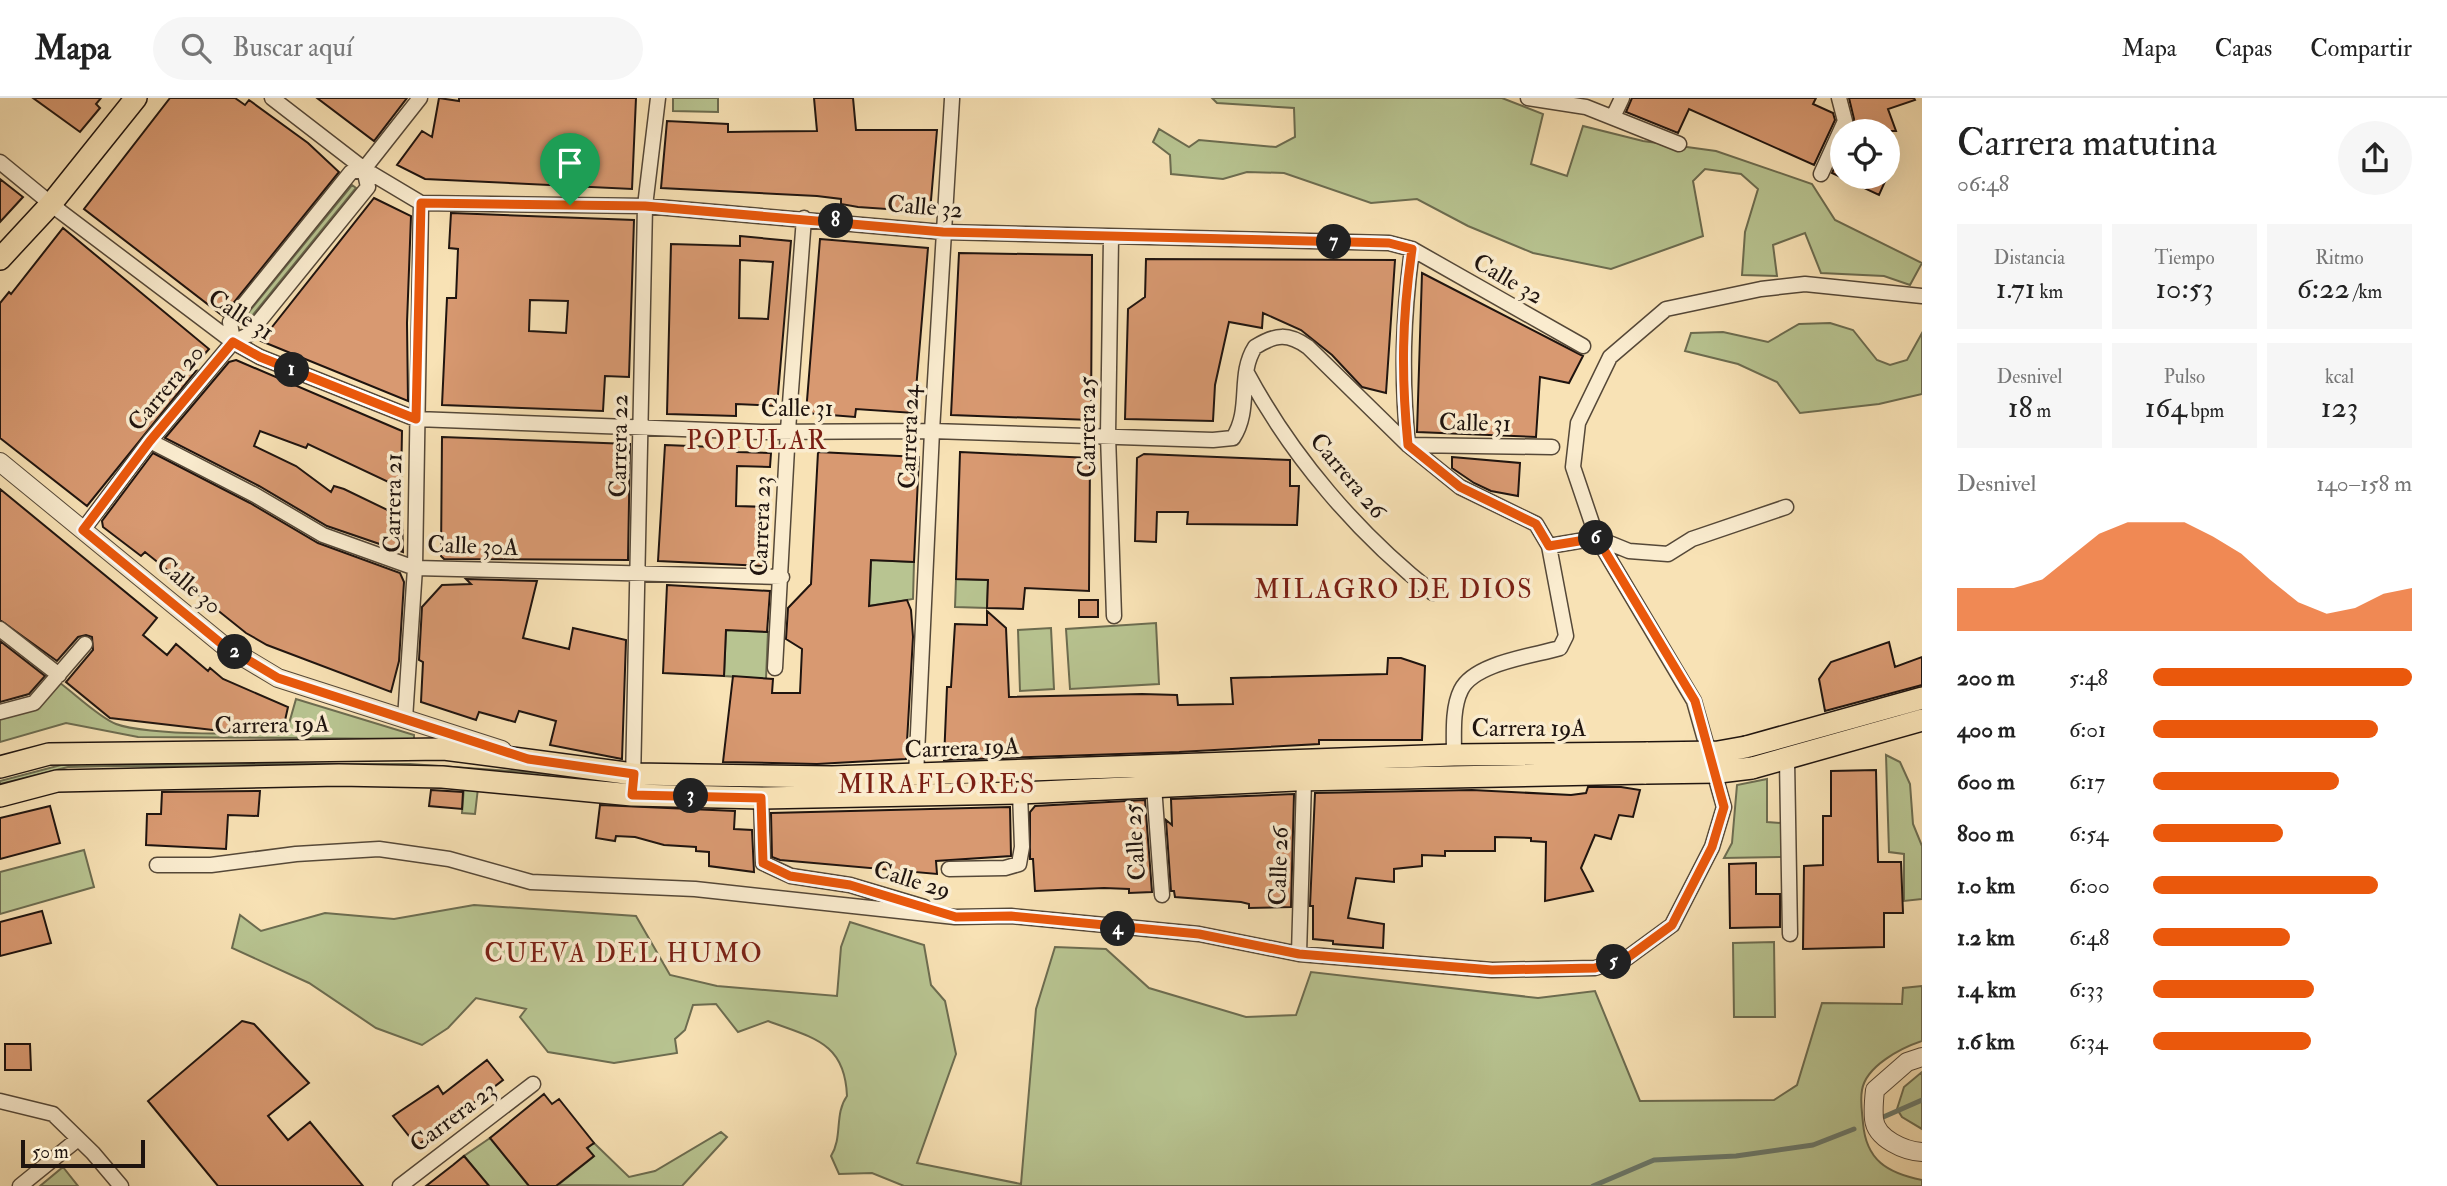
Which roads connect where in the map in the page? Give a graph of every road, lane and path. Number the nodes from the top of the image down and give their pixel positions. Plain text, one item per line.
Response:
1 (136, 98) edge
2 (272, 98) edge
3 (420, 98) edge
4 (658, 98) edge
5 (1528, 98) edge
6 (1622, 98) edge
7 (1839, 98) edge
8 (952, 99) edge
9 (1613, 117) junction
10 (1679, 144) dead end
11 (0, 162) edge
12 (364, 169) junction
13 (1821, 174) dead end
14 (421, 203) junction
15 (51, 204) junction
16 (645, 206) junction
17 (804, 218) junction
18 (943, 232) junction
19 (1111, 238) junction
20 (1412, 249) junction
21 (0, 259) edge
22 (1922, 296) edge
23 (233, 342) junction
24 (1583, 346) dead end
25 (1246, 372) junction
26 (416, 419) junction
27 (641, 427) junction
28 (788, 430) junction
29 (932, 431) junction
30 (1108, 435) junction
31 (150, 441) junction
32 (1408, 445) junction
33 (1552, 447) dead end
34 (0, 462) edge
35 (1786, 507) dead end
36 (83, 530) junction
37 (1597, 538) junction
38 (1549, 546) junction
39 (415, 568) junction
40 (639, 574) junction
41 (782, 577) junction
42 (1433, 593) dead end
43 (1114, 616) dead end
44 (0, 629) edge
45 (85, 644) dead end
46 (775, 668) dead end
47 (59, 675) junction
48 (1922, 698) edge
49 (0, 712) edge
50 (405, 719) junction
51 (1922, 720) edge
52 (1454, 755) junction
53 (1749, 758) junction
54 (528, 759) junction
55 (1787, 760) junction
56 (1647, 763) junction
57 (0, 767) edge
58 (916, 776) junction
59 (1304, 780) junction
60 (633, 785) junction
61 (1154, 786) junction
62 (1020, 793) junction
63 (0, 796) edge
64 (761, 798) junction
65 (158, 865) dead end
66 (949, 869) dead end
67 (1162, 895) dead end
68 (956, 917) junction
69 (1790, 934) dead end
70 (1299, 954) junction
71 (1922, 1057) edge
72 (533, 1084) dead end
73 (0, 1101) edge
74 (78, 1139) junction
75 (1922, 1152) edge
76 (20, 1186) edge
77 (121, 1186) edge
78 (400, 1186) edge

1 - 15 main road
2 - 12 street
3 - 12 street, Carrera 20
4 - 16 street, Carrera 22
5 - 9 street
6 - 9 street
7 - 13 street
8 - 18 street, Carrera 24
9 - 10 street
11 - 15 street, Calle 31
12 - 14 street
12 - 23 street, Carrera 20
12 - 23 street, Carrera 20
14 - 16 street, Calle 32
14 - 26 street, Carrera 21
15 - 21 main road
15 - 23 street, Calle 31
16 - 17 street, Calle 32
16 - 27 street, Carrera 22
17 - 18 street, Calle 32
17 - 28 street, Carrera 23
18 - 19 street, Calle 32
18 - 29 street, Carrera 24
19 - 20 street, Calle 32
19 - 30 street, Carrera 25
20 - 24 street, Calle 32
20 - 32 street
22 - 37 street
23 - 26 street, Calle 31
23 - 31 street, Carrera 20
25 - 30 street, Calle 31
25 - 32 street, Calle 31
25 - 42 street, Carrera 26
26 - 27 street, Calle 31
26 - 39 street, Carrera 21
27 - 28 street, Calle 31
27 - 40 street, Carrera 22
28 - 29 street, Calle 31
28 - 41 street, Carrera 23
29 - 30 street, Calle 31
29 - 58 street, Carrera 24
30 - 43 street, Carrera 25
31 - 36 street, Carrera 20
31 - 39 street, Calle 30A
32 - 33 street, Calle 31
32 - 38 street
34 - 36 street, Calle 30
35 - 37 street
36 - 50 street, Calle 30
37 - 38 street
37 - 70 street
38 - 52 street
39 - 40 street, Calle 30A
39 - 50 street, Carrera 21
40 - 41 street, Calle 30A
40 - 60 street, Carrera 22
41 - 46 street, Carrera 23
44 - 47 street
45 - 47 street
47 - 49 street
48 - 53 main road, Carrera 19A
50 - 54 street, Calle 30
51 - 55 main road, Carrera 19A
52 - 56 main road, Carrera 19A
52 - 58 main road, Carrera 19A
53 - 55 main road, Carrera 19A
53 - 56 main road, Carrera 19A, bridge
54 - 57 main road, Carrera 19A
54 - 60 main road, Carrera 19A
55 - 69 street
56 - 59 main road, Carrera 19A
58 - 60 main road, Carrera 19A
59 - 61 main road, Carrera 19A
59 - 70 street, Calle 26
60 - 63 main road, Carrera 19A
60 - 64 main road, Carrera 19A
61 - 62 main road, Carrera 19A
61 - 67 street, Calle 25
62 - 64 main road, Carrera 19A
62 - 66 street
64 - 68 street, Calle 29
65 - 68 street
68 - 70 street
71 - 75 street
72 - 78 street, Carrera 23
73 - 74 street
74 - 76 street
74 - 77 street

